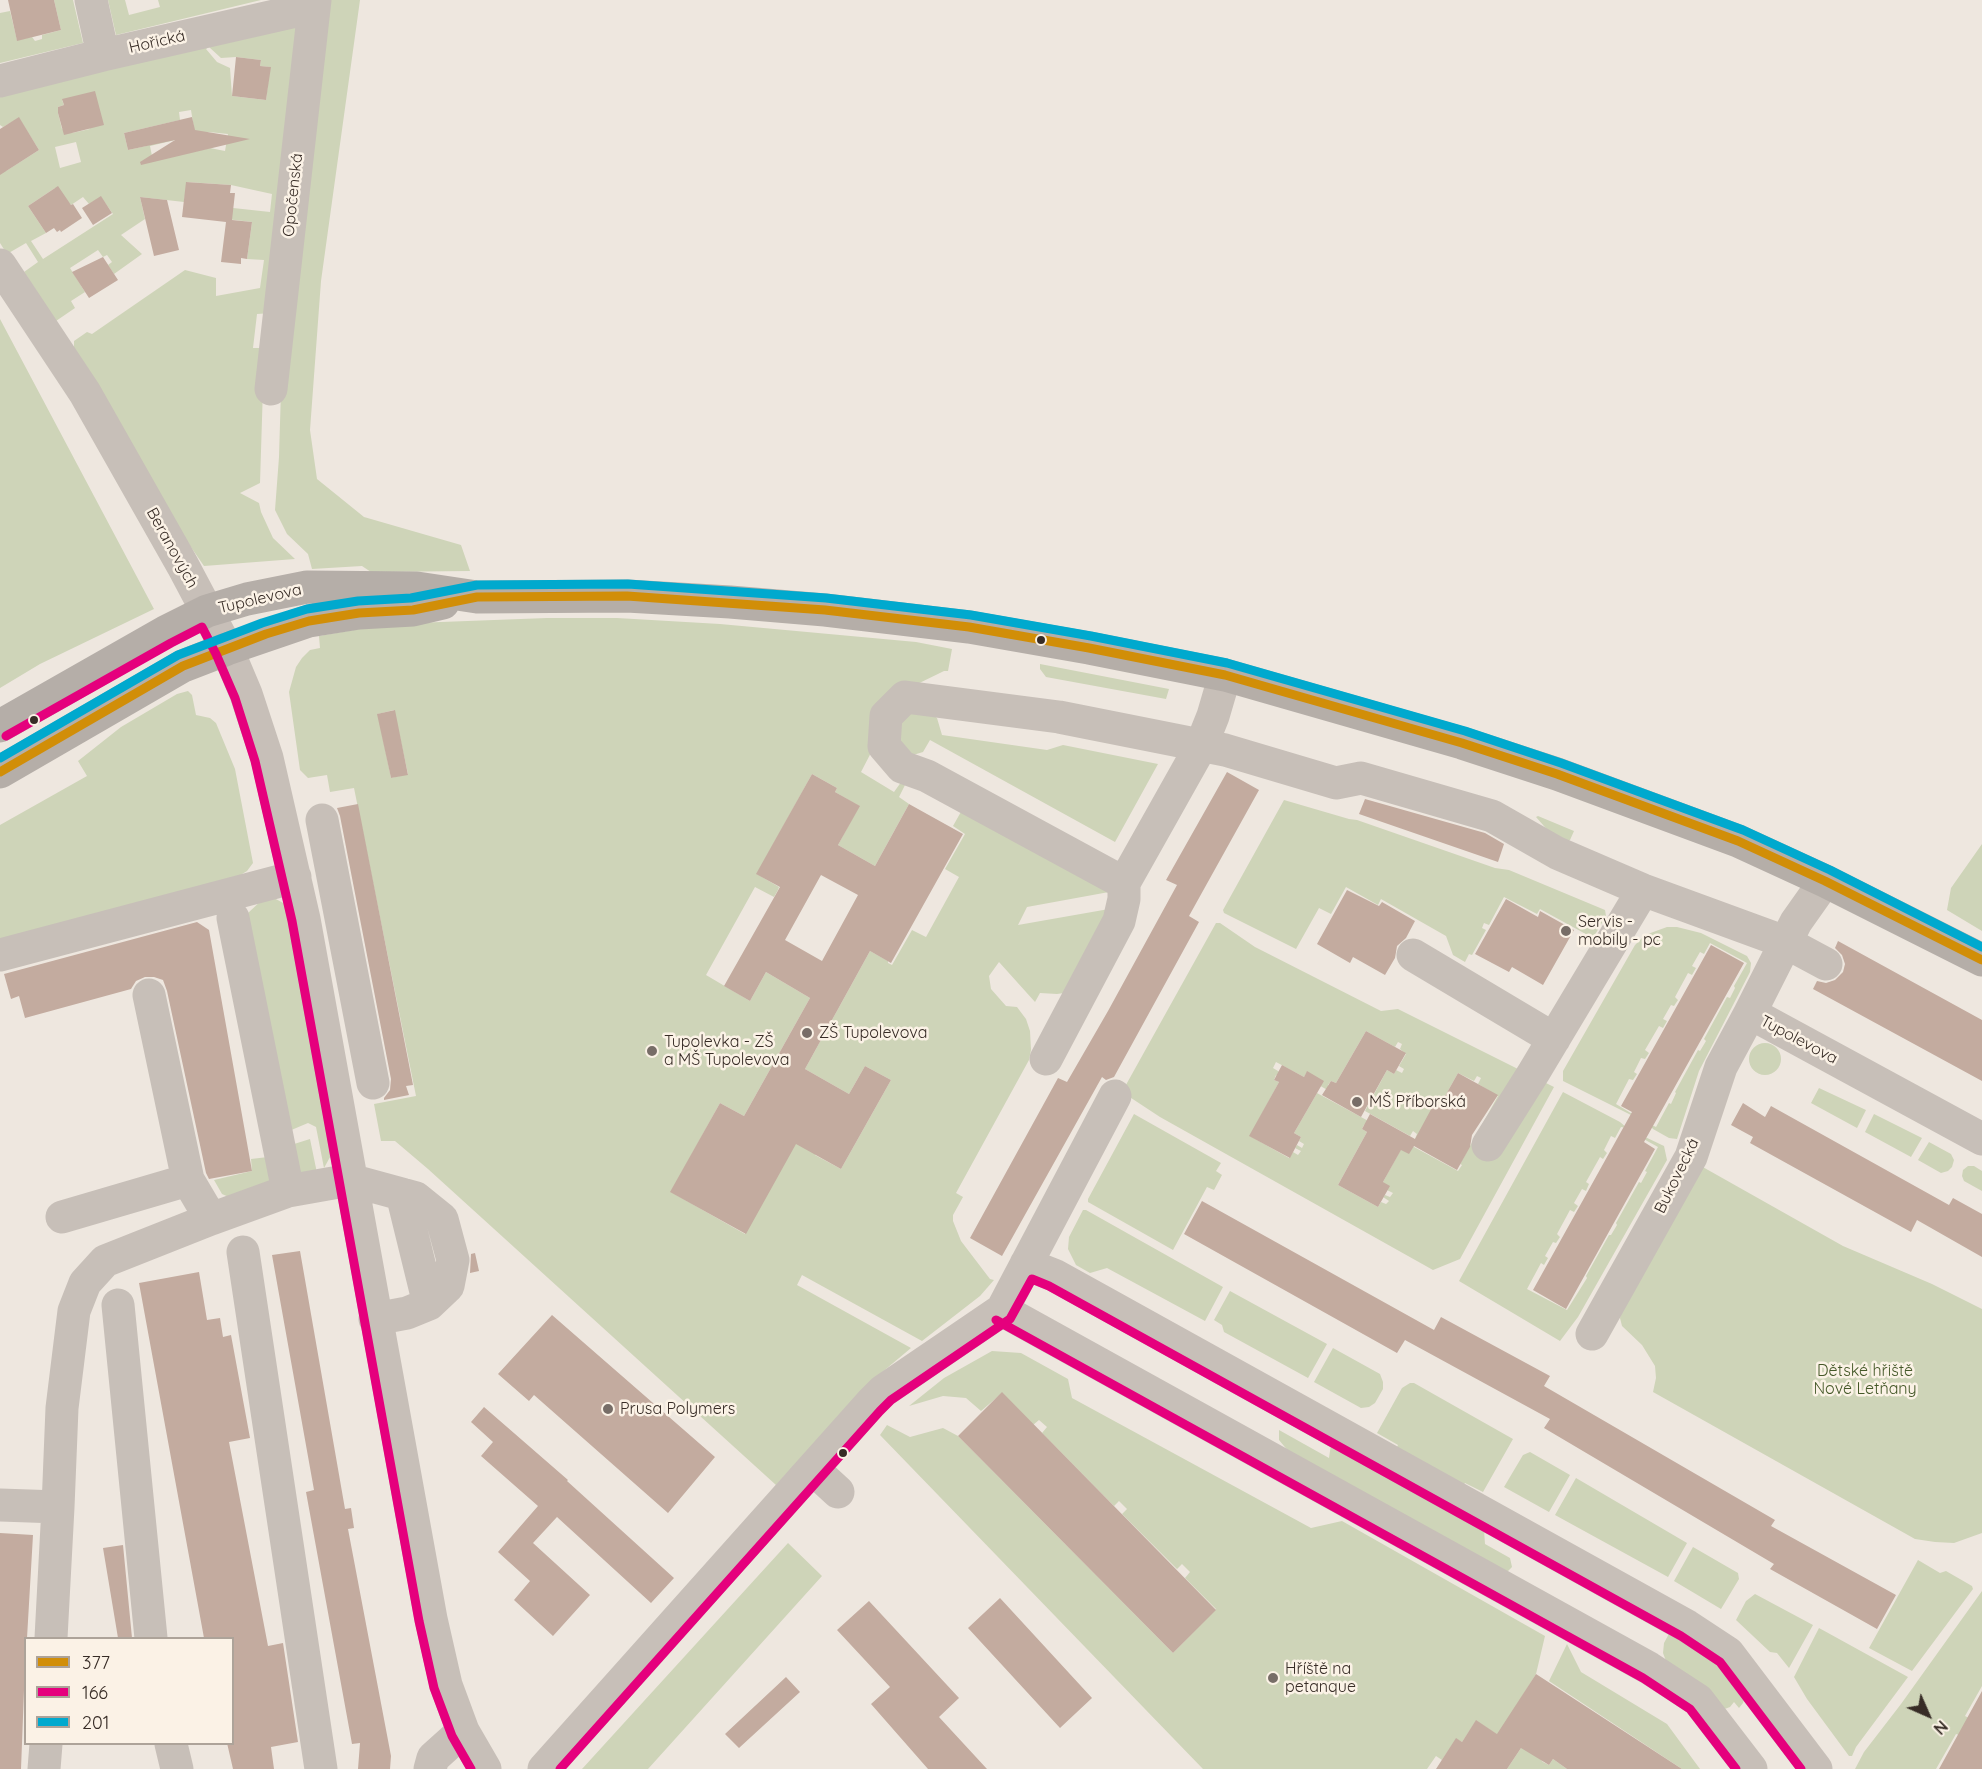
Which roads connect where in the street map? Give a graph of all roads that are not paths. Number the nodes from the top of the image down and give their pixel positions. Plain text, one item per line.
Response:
1 (91, 0) edge
2 (315, 3) edge
3 (103, 54) junction
4 (0, 81) edge
5 (0, 265) edge
6 (271, 390) dead end
7 (477, 597) junction
8 (207, 611) junction
9 (226, 649) junction
10 (1226, 675) junction
11 (0, 726) edge
12 (1201, 746) junction
13 (0, 772) edge
14 (322, 820) dead end
15 (1825, 881) junction
16 (1124, 883) junction
17 (297, 886) junction
18 (335, 887) junction
19 (1643, 890) junction
20 (233, 918) dead end
21 (1785, 942) junction
22 (0, 955) edge
23 (1413, 955) dead end
24 (1982, 960) edge
25 (1826, 964) dead end
26 (149, 995) dead end
27 (1750, 1013) junction
28 (1554, 1039) junction
29 (1046, 1059) dead end
30 (330, 1067) junction
31 (1115, 1096) dead end
32 (1982, 1138) edge
33 (1488, 1145) dead end
34 (188, 1180) junction
35 (350, 1180) junction
36 (288, 1191) junction
37 (62, 1217) dead end
38 (211, 1219) junction
39 (243, 1252) dead end
40 (1026, 1264) junction
41 (118, 1305) dead end
42 (1002, 1310) junction
43 (375, 1320) junction
44 (1592, 1334) dead end
45 (813, 1469) junction
46 (838, 1492) dead end
47 (0, 1505) edge
48 (58, 1507) junction
49 (51, 1637) edge
50 (151, 1637) edge
51 (463, 1731) junction
52 (46, 1745) edge
53 (171, 1745) edge
54 (44, 1769) edge
55 (177, 1769) edge
56 (321, 1769) edge
57 (430, 1769) edge
58 (485, 1769) edge
59 (544, 1769) edge
60 (1751, 1769) edge
61 (1816, 1769) edge

1 - 3 street
2 - 3 street, Hořická
2 - 6 street, Opočenská
3 - 4 street, Hořická
5 - 8 street, Beranových
7 - 8 main road, Tupolevova
7 - 9 main road, Tupolevova
7 - 10 main road, Tupolevova
8 - 9 street, Beranových
8 - 11 main road, Tupolevova
9 - 13 main road, Tupolevova
9 - 17 street, Beranových
10 - 12 street
10 - 15 main road, Tupolevova
12 - 16 street
12 - 16 street
12 - 19 street
14 - 18 street
15 - 21 street, Tupolevova
15 - 24 main road, Tupolevova
16 - 29 street
17 - 18 street
17 - 22 street
17 - 30 street, Beranových
18 - 30 street
19 - 21 street
19 - 28 street
20 - 36 street
21 - 25 street
21 - 27 street, Tupolevova
23 - 28 street
26 - 34 street
27 - 32 street, Tupolevova
27 - 44 street, Bukovecká
28 - 33 street
30 - 35 street, Beranových
31 - 40 street
34 - 37 street
34 - 38 street
35 - 36 street
35 - 43 street, Beranových
35 - 43 street
36 - 38 street
38 - 48 street
39 - 56 street
40 - 42 street
40 - 61 street
41 - 50 street
42 - 45 street
42 - 60 street
43 - 51 street, Beranových
45 - 46 street
45 - 59 street
47 - 48 street
48 - 49 street
51 - 57 street
51 - 58 street, Beranových
52 - 54 street
53 - 55 street

